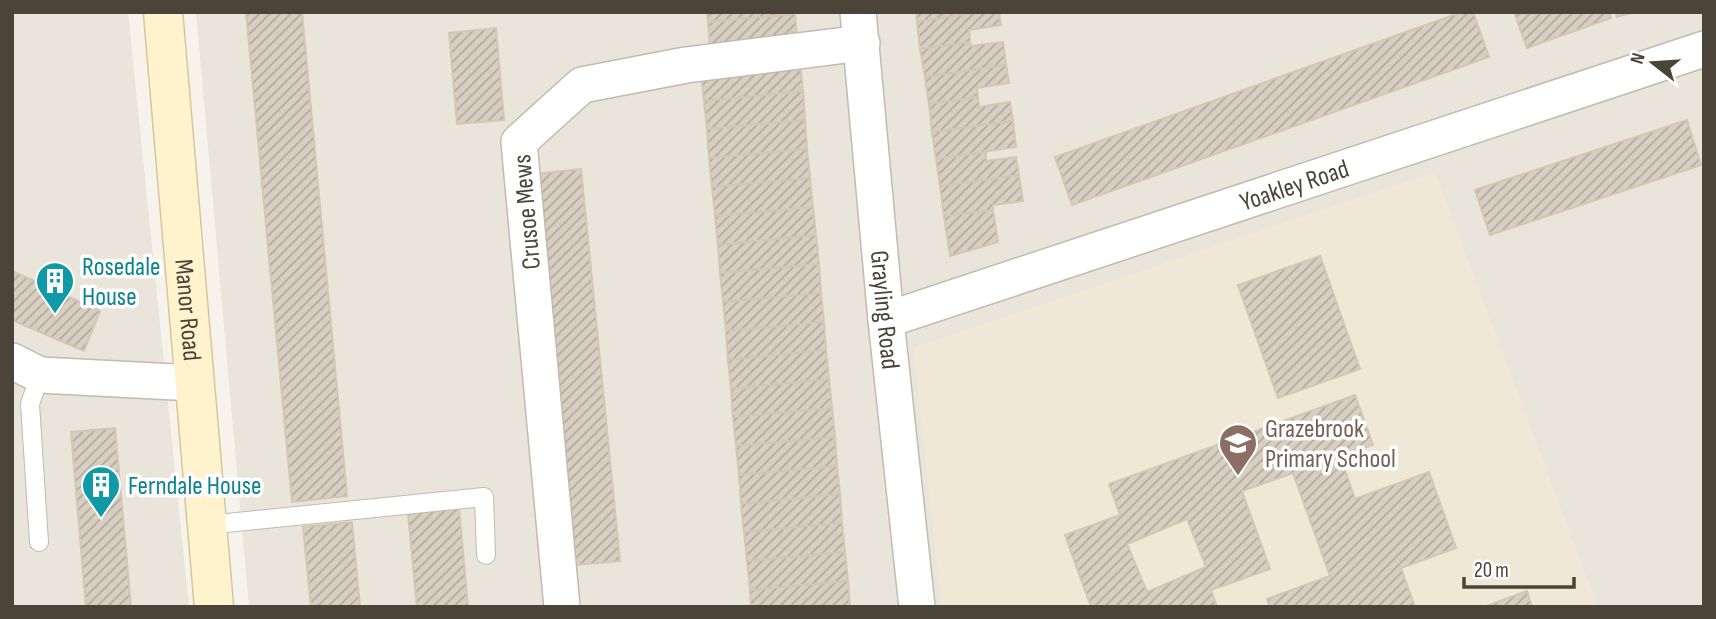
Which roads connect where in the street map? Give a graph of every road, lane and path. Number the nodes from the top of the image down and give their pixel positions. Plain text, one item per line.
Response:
1 (163, 12) edge
2 (860, 27) edge
3 (1704, 49) edge
4 (886, 320) junction
5 (26, 368) edge
6 (194, 383) junction
7 (207, 525) junction
8 (39, 542) dead end
9 (486, 555) dead end
10 (214, 607) edge
11 (562, 607) edge
12 (917, 607) edge

1 - 6 main road, Manor Road
2 - 4 street, Grayling Road
2 - 11 street, Crusoe Mews
3 - 4 street, Yoakley Road
4 - 12 street, Grayling Road
5 - 6 street
5 - 8 lane
6 - 7 main road, Manor Road
7 - 9 lane
7 - 10 main road, Manor Road

